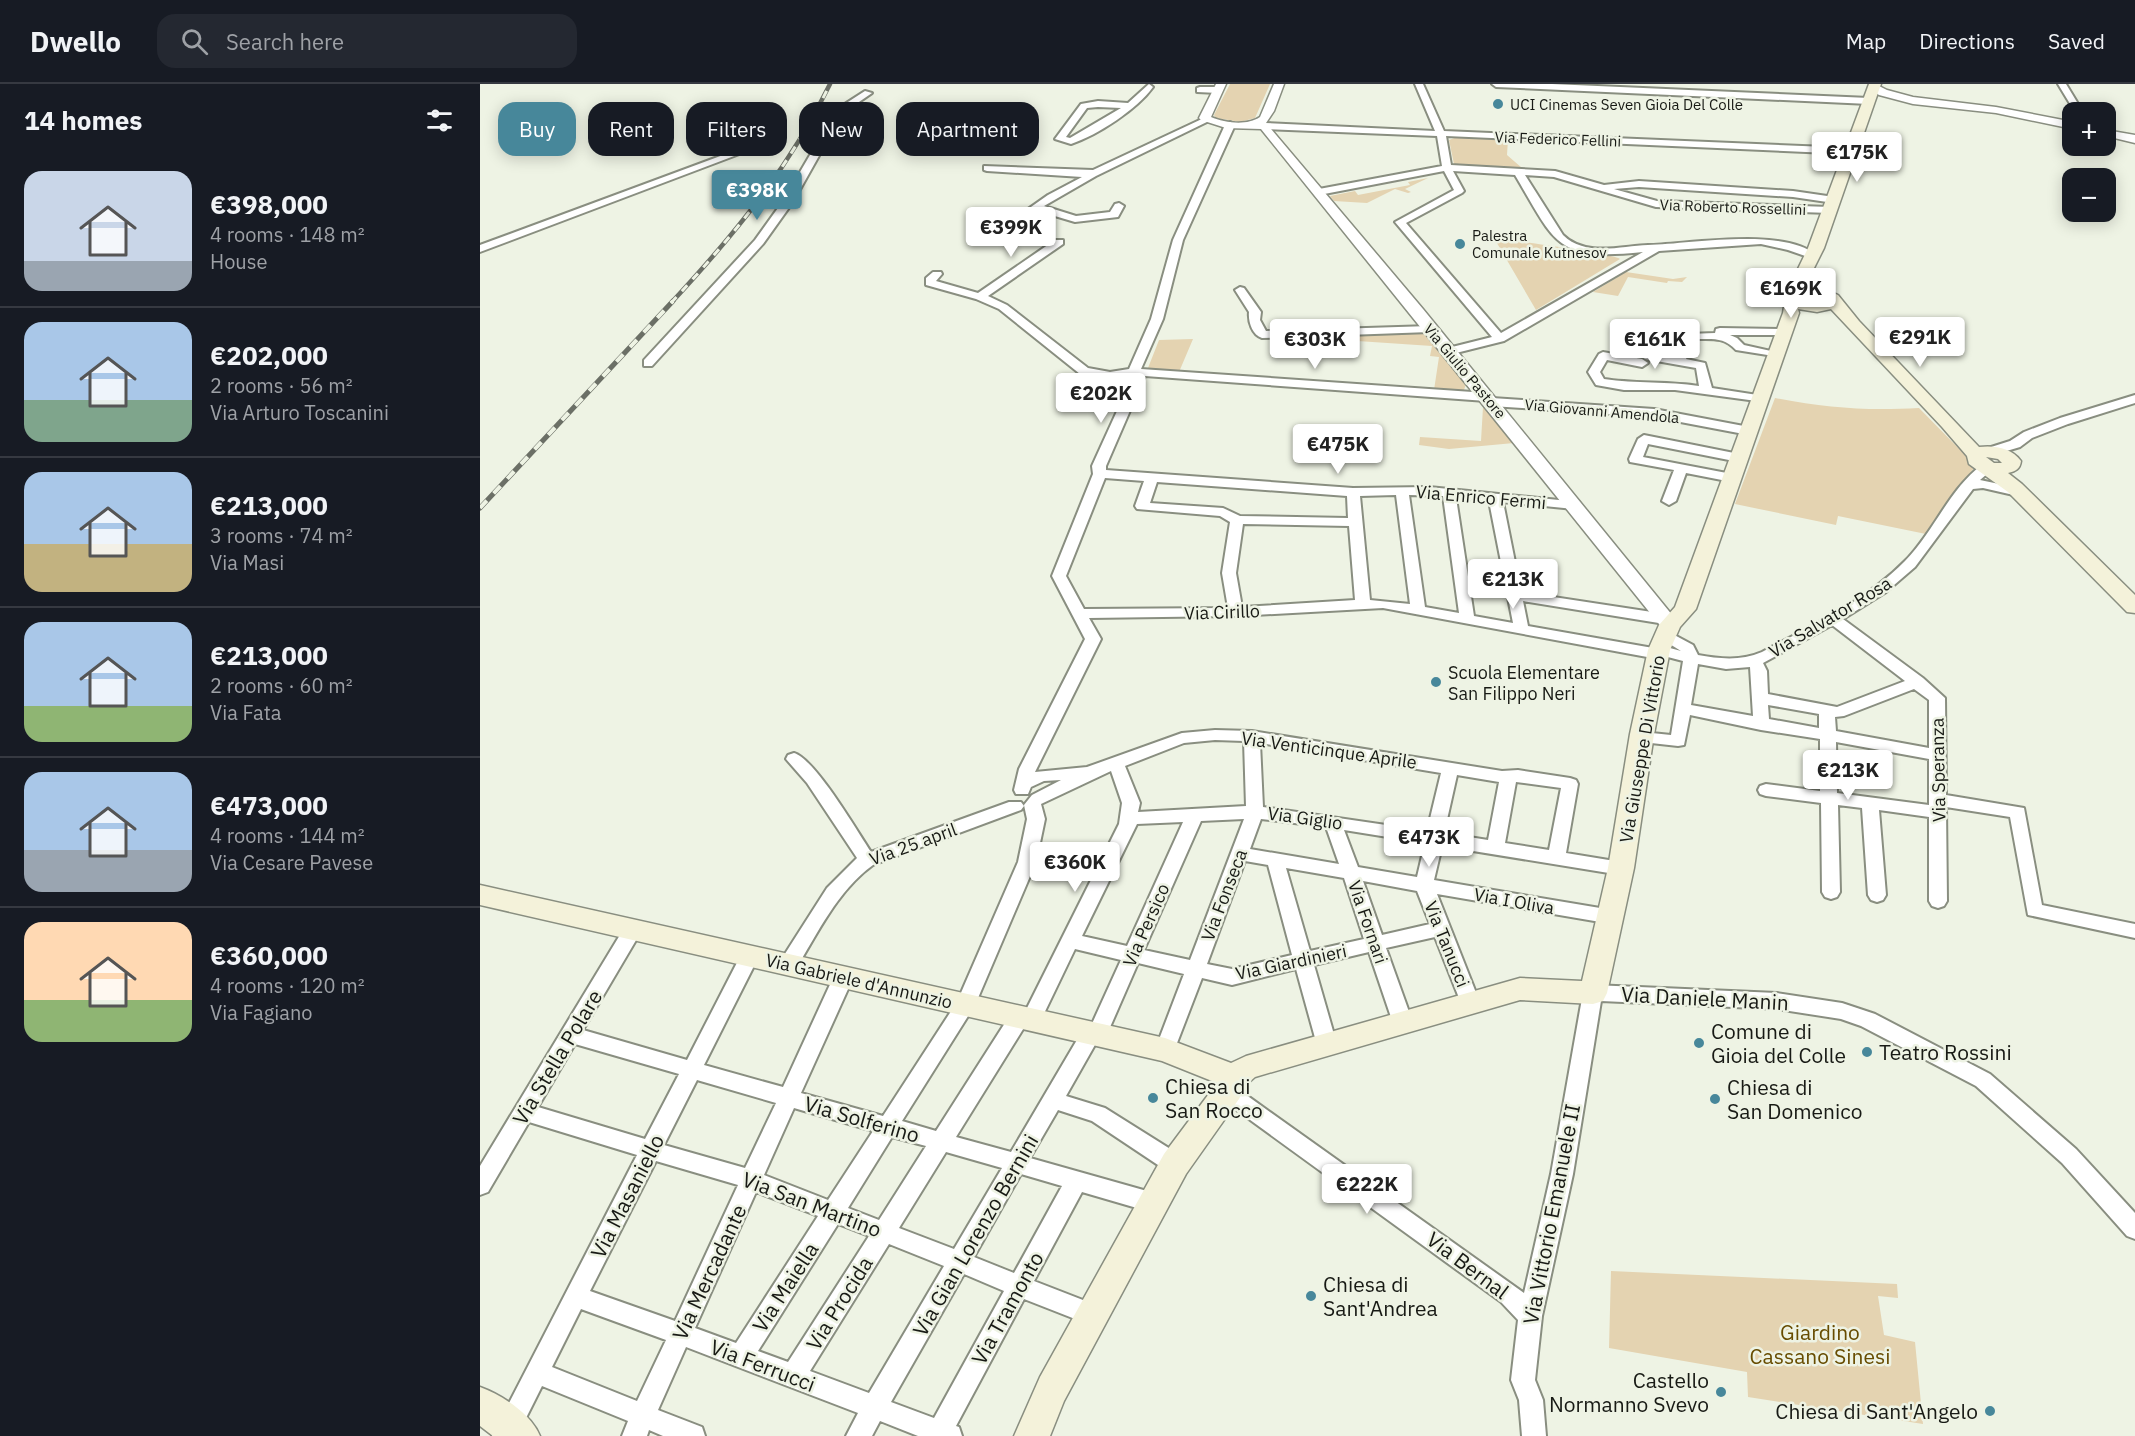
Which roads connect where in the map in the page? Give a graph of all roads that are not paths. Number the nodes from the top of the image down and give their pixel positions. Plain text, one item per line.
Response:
1 (1279, 84) edge
2 (1419, 84) edge
3 (1496, 84) edge
4 (2062, 84) edge
5 (1149, 87) dead end
6 (1219, 87) edge
7 (1200, 90) dead end
8 (868, 93) dead end
9 (1871, 95) edge
10 (1910, 101) junction
11 (2073, 102) edge
12 (1131, 106) junction
13 (1207, 120) junction
14 (2062, 124) edge
15 (1230, 125) junction
16 (1260, 125) junction
17 (1441, 134) junction
18 (2116, 135) edge
19 (2135, 140) edge
20 (1851, 151) junction
21 (729, 156) edge
22 (987, 168) dead end
23 (1447, 168) junction
24 (1518, 172) junction
25 (1095, 173) junction
26 (1599, 187) junction
27 (1319, 192) junction
28 (1832, 205) junction
29 (1119, 206) dead end
30 (1036, 207) junction
31 (1009, 225) dead end
32 (1761, 241) junction
33 (1059, 242) dead end
34 (1657, 248) junction
35 (1815, 248) junction
36 (480, 249) edge
37 (937, 274) dead end
38 (1240, 290) dead end
39 (980, 297) junction
40 (1832, 299) junction
41 (1815, 308) junction
42 (1791, 309) junction
43 (1853, 326) junction
44 (1430, 329) junction
45 (1720, 331) dead end
46 (1500, 339) junction
47 (1652, 341) dead end
48 (1448, 351) junction
49 (1776, 355) junction
50 (1643, 359) junction
51 (1682, 362) junction
52 (648, 363) dead end
53 (1137, 373) junction
54 (1631, 386) junction
55 (1675, 386) junction
56 (1706, 389) junction
57 (1760, 399) junction
58 (2135, 399) edge
59 (1489, 400) junction
60 (1749, 431) junction
61 (2013, 456) junction
62 (1739, 458) junction
63 (1987, 459) junction
64 (1681, 468) junction
65 (1100, 474) junction
66 (1152, 478) junction
67 (1732, 478) junction
68 (1970, 485) junction
69 (2017, 490) junction
70 (1402, 491) junction
71 (1353, 492) junction
72 (1449, 492) junction
73 (1495, 497) junction
74 (1669, 501) dead end
75 (1574, 505) junction
76 (1237, 520) junction
77 (1356, 522) junction
78 (1515, 596) junction
79 (1363, 603) junction
80 (2135, 607) edge
81 (1418, 610) junction
82 (1236, 612) junction
83 (1081, 614) junction
84 (1467, 618) junction
85 (1833, 619) junction
86 (1521, 628) junction
87 (1663, 637) junction
88 (1691, 657) junction
89 (1755, 661) junction
90 (1917, 682) junction
91 (1760, 698) junction
92 (1683, 710) junction
93 (1827, 710) junction
94 (1761, 725) junction
95 (1252, 736) junction
96 (1642, 737) junction
97 (1828, 737) junction
98 (1937, 755) junction
99 (794, 759) dead end
100 (1116, 763) junction
101 (1450, 768) junction
102 (1506, 777) junction
103 (1766, 790) dead end
104 (1026, 797) junction
105 (1830, 798) junction
106 (1870, 802) junction
107 (1938, 806) junction
108 (1255, 812) junction
109 (1195, 815) junction
110 (1130, 818) junction
111 (1333, 822) junction
112 (1433, 837) junction
113 (1496, 847) junction
114 (1240, 854) junction
115 (1556, 857) junction
116 (867, 860) junction
117 (1275, 860) junction
118 (1621, 868) junction
119 (1351, 872) junction
120 (1424, 885) junction
121 (1831, 892) dead end
122 (1877, 895) dead end
123 (480, 896) edge
124 (1938, 901) dead end
125 (1612, 917) junction
126 (1441, 928) junction
127 (633, 930) junction
128 (2135, 931) edge
129 (1070, 941) junction
130 (1376, 944) junction
131 (1133, 955) junction
132 (750, 956) junction
133 (1304, 961) junction
134 (788, 965) junction
135 (1196, 969) junction
136 (843, 978) junction
137 (1593, 993) junction
138 (1470, 1003) junction
139 (965, 1005) junction
140 (1025, 1019) junction
141 (1403, 1023) junction
142 (1094, 1034) junction
143 (571, 1035) junction
144 (1327, 1045) junction
145 (1165, 1050) junction
146 (691, 1069) junction
147 (1232, 1083) junction
148 (790, 1098) junction
149 (1052, 1100) junction
150 (524, 1112) junction
151 (888, 1126) junction
152 (941, 1141) junction
153 (651, 1149) junction
154 (1016, 1163) junction
155 (1175, 1164) junction
156 (752, 1180) junction
157 (1077, 1180) junction
158 (480, 1185) edge
159 (1154, 1203) junction
160 (834, 1211) junction
161 (2135, 1229) edge
162 (884, 1231) junction
163 (959, 1262) junction
164 (1019, 1286) junction
165 (575, 1296) junction
166 (1093, 1315) junction
167 (1530, 1316) junction
168 (681, 1334) junction
169 (741, 1356) junction
170 (537, 1372) junction
171 (793, 1376) junction
172 (480, 1404) edge
173 (875, 1407) junction
174 (639, 1426) edge
175 (512, 1433) edge
176 (942, 1435) edge
177 (693, 1436) edge
178 (858, 1436) edge
179 (1032, 1436) edge
180 (1534, 1436) edge

1 - 16 street
2 - 17 street
3 - 9 street
4 - 11 street
5 - 12 street
6 - 7 street
6 - 13 street
8 - 52 street
9 - 10 street
9 - 10 street
9 - 20 main road, Via Giuseppe Di Vittorio
10 - 14 street
12 - 12 street
13 - 15 street
13 - 25 street
15 - 16 street
15 - 53 street
16 - 17 street, Via Federico Fellini
16 - 27 street, Via Giulio Pastore
17 - 20 street, Via Federico Fellini
17 - 23 street
18 - 19 street
20 - 28 main road, Via Giuseppe Di Vittorio
21 - 36 street
22 - 25 street
23 - 24 street, Via Roberto Rossellini
23 - 27 street, Via Roberto Rossellini
23 - 46 street
24 - 26 street, Via Roberto Rossellini
24 - 34 street
25 - 30 street
26 - 28 street
26 - 28 street, Via Roberto Rossellini
27 - 44 street, Via Giulio Pastore
28 - 35 main road, Via Giuseppe Di Vittorio
29 - 30 street
30 - 31 street
32 - 34 street
32 - 35 street
32 - 35 street
33 - 39 street
34 - 46 street
35 - 40 main road
35 - 42 main road, Via Giuseppe Di Vittorio
37 - 39 street, Via Giovanni Amendola
38 - 44 street
39 - 53 street, Via Giovanni Amendola
40 - 41 main road
40 - 42 main road
40 - 43 main road
41 - 42 main road
41 - 43 main road
42 - 45 street
42 - 49 main road, Via Giuseppe Di Vittorio
43 - 63 main road
44 - 48 street, Via Giulio Pastore
46 - 48 street
47 - 50 street
48 - 59 street, Via Giulio Pastore
49 - 51 street
49 - 57 main road, Via Giuseppe Di Vittorio
50 - 51 street
50 - 54 street
50 - 54 street
51 - 55 street
51 - 56 street
53 - 59 street, Via Giovanni Amendola
53 - 65 street
54 - 55 street
55 - 56 street
56 - 57 street
57 - 60 main road, Via Giuseppe Di Vittorio
58 - 61 street
59 - 60 street, Via Giovanni Amendola
59 - 75 street, Via Giulio Pastore
60 - 62 main road, Via Giuseppe Di Vittorio
61 - 63 main road
61 - 69 main road
62 - 64 street
62 - 67 main road, Via Giuseppe Di Vittorio
63 - 68 street, Via Salvator Rosa
63 - 69 main road
64 - 67 street
64 - 74 street
65 - 66 street, Via Enrico Fermi
65 - 83 street
66 - 71 street, Via Enrico Fermi
66 - 76 street
67 - 87 main road, Via Giuseppe Di Vittorio
68 - 69 street
68 - 85 street, Via Salvator Rosa
69 - 80 main road
70 - 71 street, Via Enrico Fermi
70 - 72 street, Via Enrico Fermi
70 - 81 street
71 - 77 street
72 - 73 street, Via Enrico Fermi
72 - 84 street
73 - 75 street, Via Enrico Fermi
73 - 78 street
75 - 87 street, Via Giulio Pastore
76 - 77 street
76 - 82 street
77 - 79 street
78 - 86 street
78 - 87 street
79 - 81 street, Via Cirillo
79 - 82 street, Via Cirillo
81 - 84 street, Via Cirillo
82 - 83 street, Via Cirillo
83 - 104 street
84 - 86 street, Via Cirillo
85 - 89 street, Via Salvator Rosa
85 - 90 street, Via Speranza
86 - 87 street, Via Cirillo
87 - 88 street
87 - 96 main road, Via Giuseppe Di Vittorio
88 - 89 street, Via Salvator Rosa
88 - 92 street
89 - 91 street
90 - 93 street
90 - 98 street, Via Speranza
91 - 93 street
91 - 94 street
92 - 94 street
92 - 96 street
93 - 97 street
94 - 97 street
95 - 100 street, Via Venticinque Aprile
95 - 101 street, Via Venticinque Aprile
95 - 108 street, Via Fonseca
96 - 118 main road, Via Giuseppe Di Vittorio
97 - 98 street
97 - 105 street
98 - 107 street, Via Speranza
99 - 116 street
100 - 104 street, Via Venticinque Aprile
100 - 110 street
101 - 102 street, Via Venticinque Aprile
101 - 112 street
102 - 113 street
102 - 115 street, Via Venticinque Aprile
103 - 105 street
104 - 116 street, Via 25 april
104 - 139 street, Via Maiella
105 - 106 street
105 - 121 street
106 - 107 street
106 - 122 street
107 - 124 street, Via Speranza
107 - 128 street
108 - 109 street, Via Giglio
108 - 111 street, Via Giglio
108 - 114 street, Via Fonseca
109 - 110 street, Via Giglio
109 - 131 street, Via Persico
110 - 129 street, Via Procida
111 - 112 street, Via Giglio
111 - 119 street, Via Fornari
112 - 113 street, Via Giglio
112 - 120 street
113 - 115 street, Via Giglio
114 - 117 street, Via I Oliva
114 - 135 street, Via Fonseca
115 - 118 street, Via Giglio
116 - 134 street, Via 25 april
117 - 119 street, Via I Oliva
117 - 133 street
118 - 125 main road, Via Giuseppe Di Vittorio
119 - 120 street, Via I Oliva
119 - 130 street, Via Fornari
120 - 125 street, Via I Oliva
120 - 126 street, Via Tanucci
123 - 127 main road, Via Gabriele d'Annunzio
125 - 137 main road, Via Giuseppe Di Vittorio
126 - 130 street, Via Giardinieri
126 - 138 street, Via Tanucci
127 - 132 main road, Via Gabriele d'Annunzio
127 - 143 street, Via Stella Polare
129 - 131 street, Via Giardinieri
129 - 140 street, Via Procida
130 - 133 street, Via Giardinieri
130 - 141 street, Via Fornari
131 - 135 street, Via Giardinieri
131 - 142 street, Via Persico
132 - 134 main road, Via Gabriele d'Annunzio
132 - 146 street, Via Masaniello
133 - 135 street, Via Giardinieri
133 - 144 street
134 - 136 main road, Via Gabriele d'Annunzio
135 - 145 street, Via Fonseca
136 - 139 main road, Via Gabriele d'Annunzio
136 - 148 street, Via Mercadante
137 - 138 main road
137 - 161 street, Via Daniele Manin
137 - 167 street, Via Vittorio Emanuele II
138 - 141 main road
139 - 140 main road, Via Gabriele d'Annunzio
139 - 151 street, Via Maiella
140 - 142 main road, Via Gabriele d'Annunzio
140 - 152 street, Via Procida
141 - 144 main road
142 - 145 main road, Via Gabriele d'Annunzio
142 - 149 street, Via Gian Lorenzo Bernini
143 - 146 street, Via Solferino
143 - 150 street, Via Stella Polare
144 - 147 main road
145 - 147 main road, Via Gabriele d'Annunzio
146 - 148 street, Via Solferino
146 - 153 street, Via Masaniello
147 - 155 main road
147 - 167 street, Via Bernal
148 - 151 street, Via Solferino
148 - 156 street, Via Mercadante
149 - 154 street, Via Gian Lorenzo Bernini
149 - 155 street
150 - 153 street, Via San Martino
150 - 158 street, Via Stella Polare
151 - 152 street, Via Solferino
151 - 160 street, Via Maiella
152 - 154 street, Via Solferino
152 - 162 street, Via Procida
153 - 156 street, Via San Martino
153 - 165 street, Via Masaniello
154 - 157 street, Via Solferino
154 - 163 street, Via Gian Lorenzo Bernini
155 - 159 main road
156 - 160 street, Via San Martino
156 - 168 street, Via Mercadante
157 - 159 street, Via Solferino
157 - 164 street, Via Tramonto
159 - 166 main road
160 - 162 street, Via San Martino
160 - 169 street, Via Maiella
162 - 163 street, Via San Martino
162 - 171 street, Via Procida
163 - 164 street, Via San Martino
163 - 173 street, Via Gian Lorenzo Bernini
164 - 166 street, Via San Martino
164 - 176 street, Via Tramonto
165 - 168 street, Via Ferrucci
165 - 170 street, Via Masaniello
166 - 179 main road
167 - 180 street, Via Vittorio Emanuele II
168 - 169 street, Via Ferrucci
168 - 174 street, Via Mercadante
169 - 171 street, Via Ferrucci
170 - 174 street
170 - 175 street, Via Masaniello
171 - 173 street, Via Ferrucci
172 - 175 main road
173 - 176 street, Via Ferrucci
173 - 178 street, Via Gian Lorenzo Bernini
174 - 177 street

